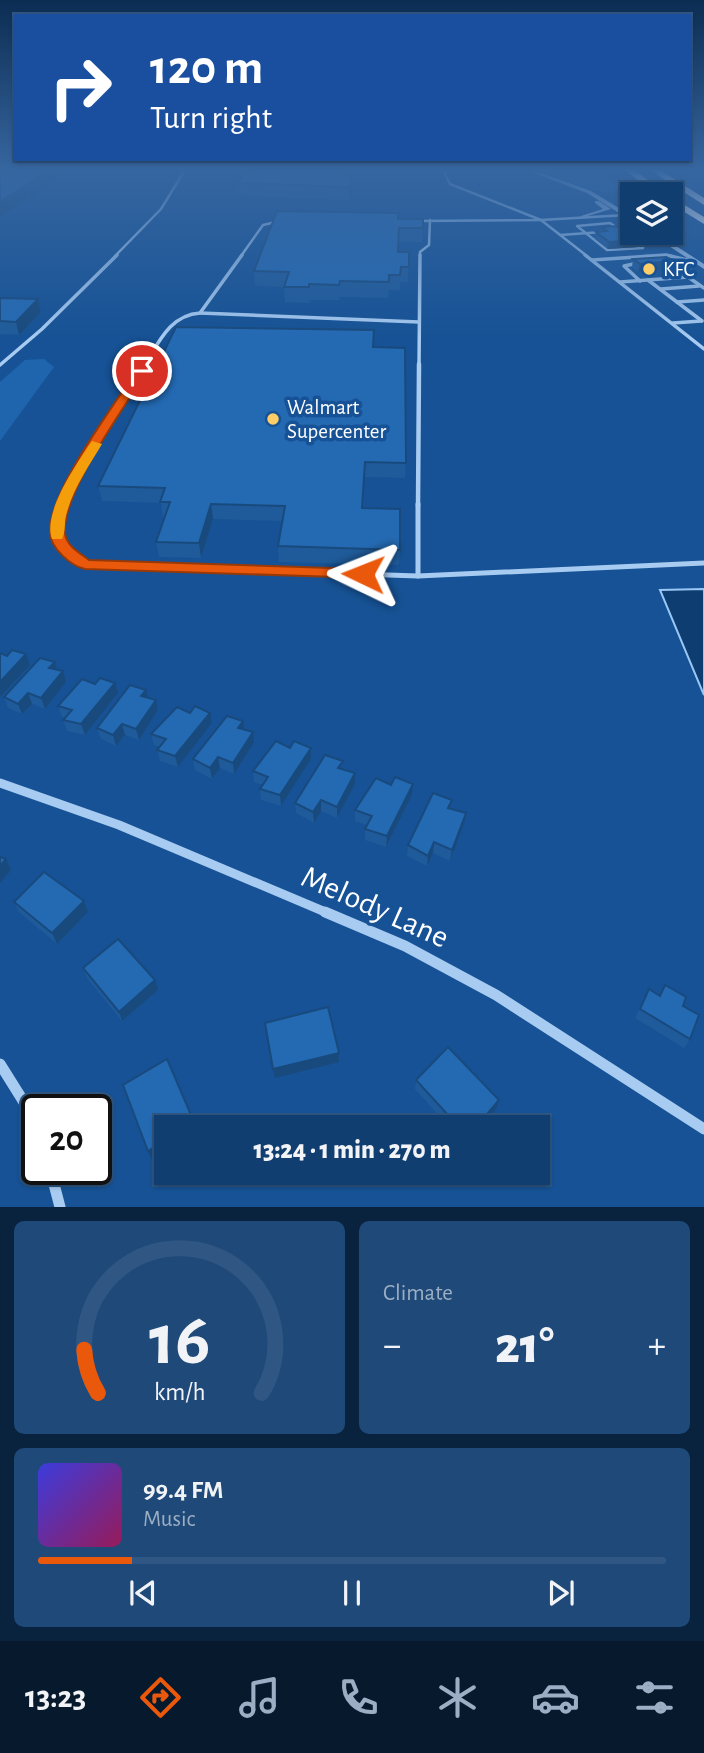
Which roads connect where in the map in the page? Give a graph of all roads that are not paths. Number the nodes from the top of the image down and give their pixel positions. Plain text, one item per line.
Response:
1 (145, 226) edge
2 (261, 226) edge
3 (430, 226) edge
4 (549, 226) edge
5 (577, 226) edge
6 (620, 231) edge
7 (585, 234) junction
8 (560, 235) junction
9 (640, 245) edge
10 (670, 245) edge
11 (592, 260) junction
12 (696, 262) junction
13 (704, 267) edge
14 (688, 276) junction
15 (648, 280) junction
16 (640, 281) junction
17 (620, 282) junction
18 (703, 287) edge
19 (661, 289) junction
20 (704, 300) edge
21 (677, 302) junction
22 (200, 313) junction
23 (704, 313) edge
24 (694, 314) junction
25 (419, 322) junction
26 (703, 322) edge
27 (671, 323) junction
28 (704, 349) edge
29 (0, 365) edge
30 (704, 563) edge
31 (418, 576) junction
32 (0, 783) edge
33 (0, 1064) edge
34 (21, 1098) edge
35 (704, 1129) edge
36 (54, 1185) edge
37 (60, 1207) edge

1 - 29 lane
2 - 22 lane
3 - 25 lane
4 - 8 lane
5 - 7 lane
6 - 7 lane
7 - 8 lane
7 - 9 lane
8 - 11 lane
10 - 12 street
11 - 12 lane
11 - 17 lane
12 - 13 street
14 - 15 lane
14 - 16 lane
14 - 18 lane
15 - 16 lane
15 - 19 lane
16 - 17 lane
17 - 27 lane
18 - 19 lane
19 - 21 lane
20 - 21 lane
21 - 24 lane
22 - 25 lane
22 - 31 lane
23 - 24 lane
24 - 26 lane
25 - 31 lane
26 - 27 lane
27 - 28 lane
30 - 31 lane
32 - 35 street, Melody Lane
33 - 34 street
36 - 37 street

